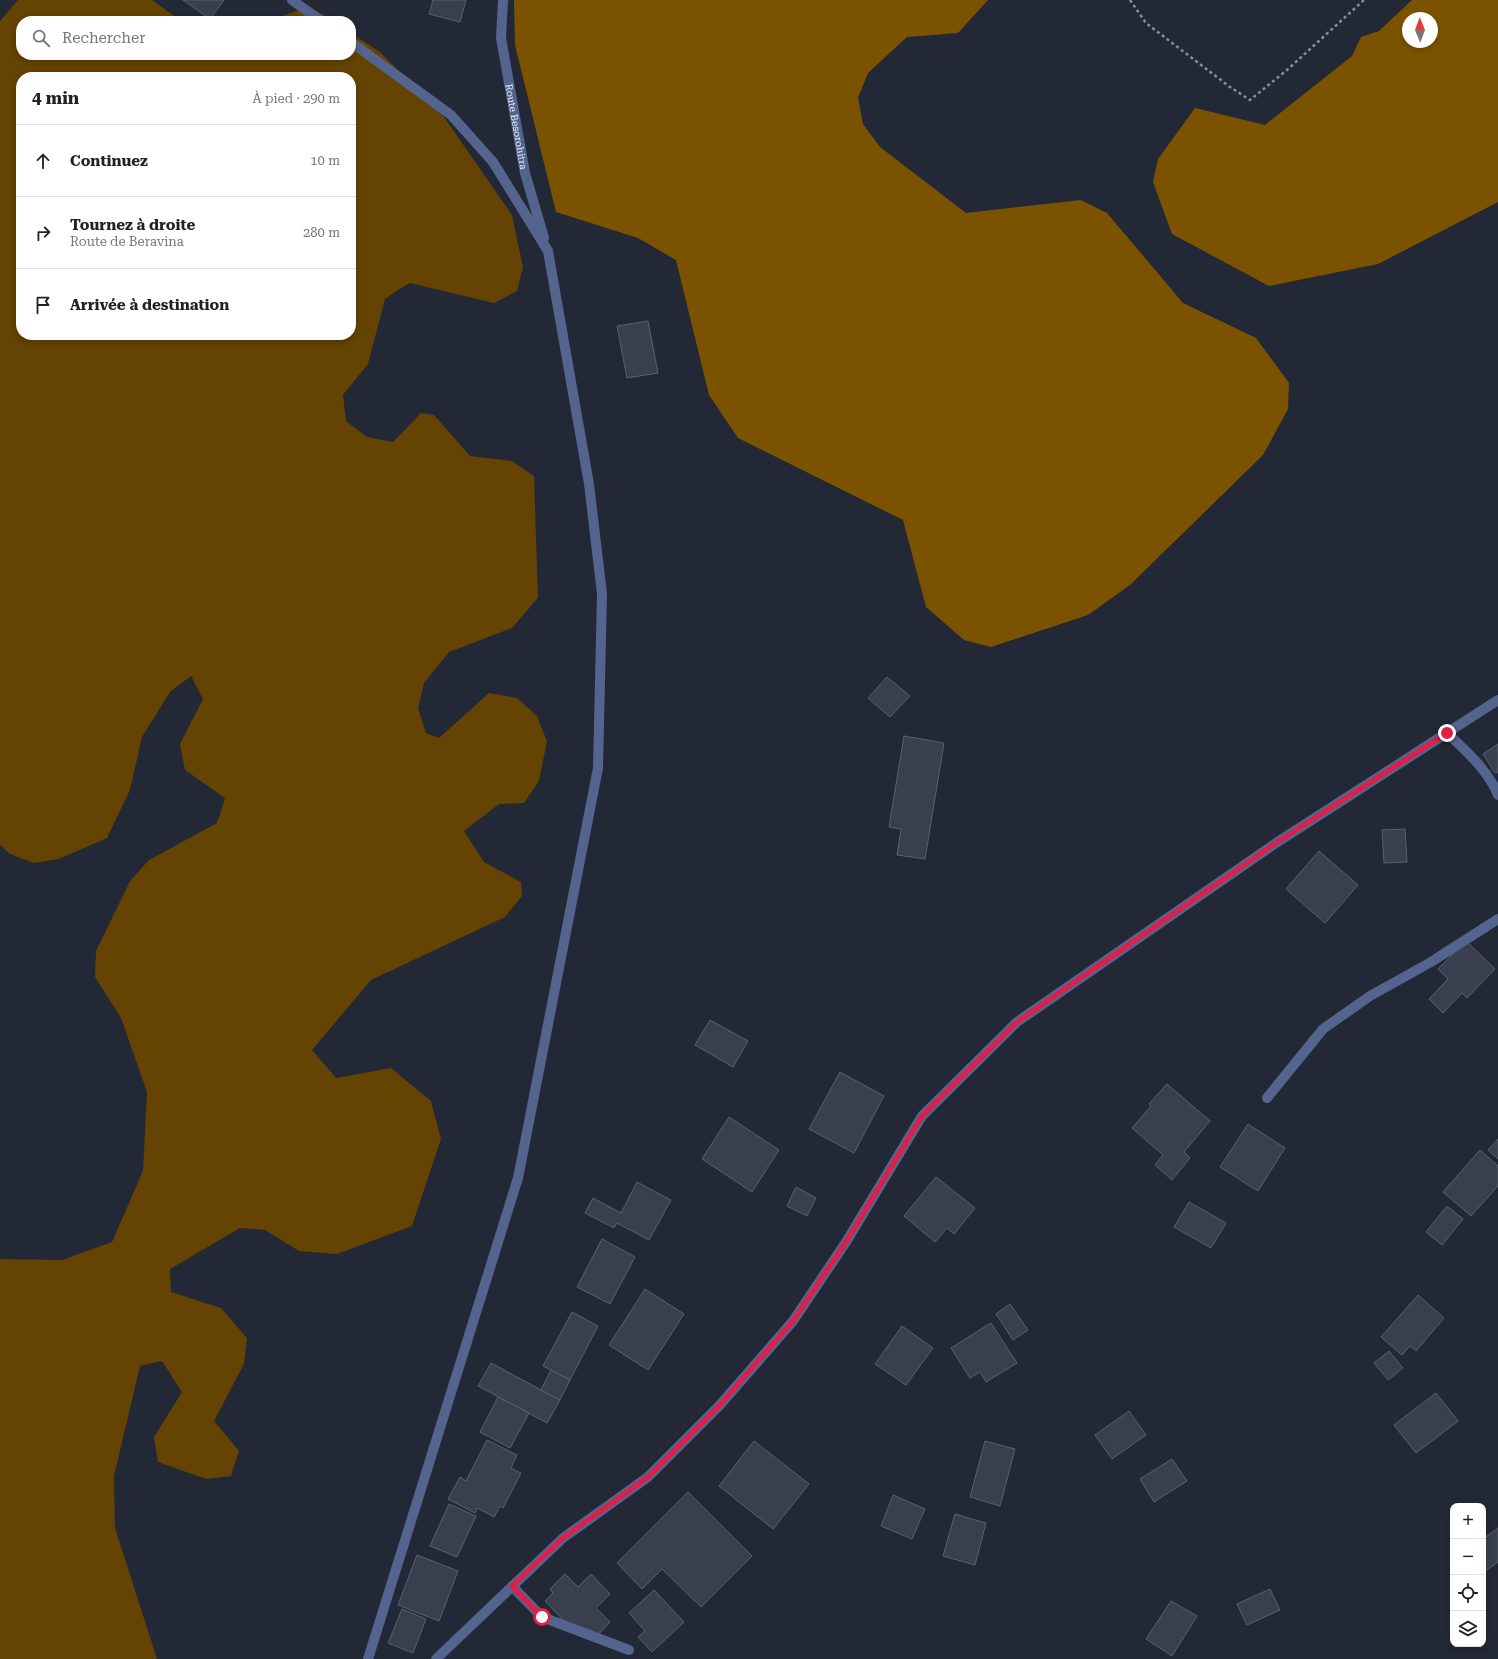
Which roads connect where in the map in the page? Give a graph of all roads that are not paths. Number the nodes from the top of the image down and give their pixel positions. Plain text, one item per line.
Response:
1 (292, 0) edge
2 (503, 0) edge
3 (314, 16) edge
4 (356, 46) edge
5 (548, 251) junction
6 (1498, 700) edge
7 (1447, 733) junction
8 (1498, 795) edge
9 (1498, 920) edge
10 (1268, 1098) dead end
11 (512, 1586) junction
12 (629, 1650) dead end
13 (368, 1659) edge
14 (436, 1659) edge

1 - 3 street
2 - 5 street, Route Besorohitra
4 - 5 street
5 - 13 street, Route Besorohitra
6 - 7 street
7 - 8 street
7 - 11 street
9 - 10 street
11 - 12 street
11 - 14 street

